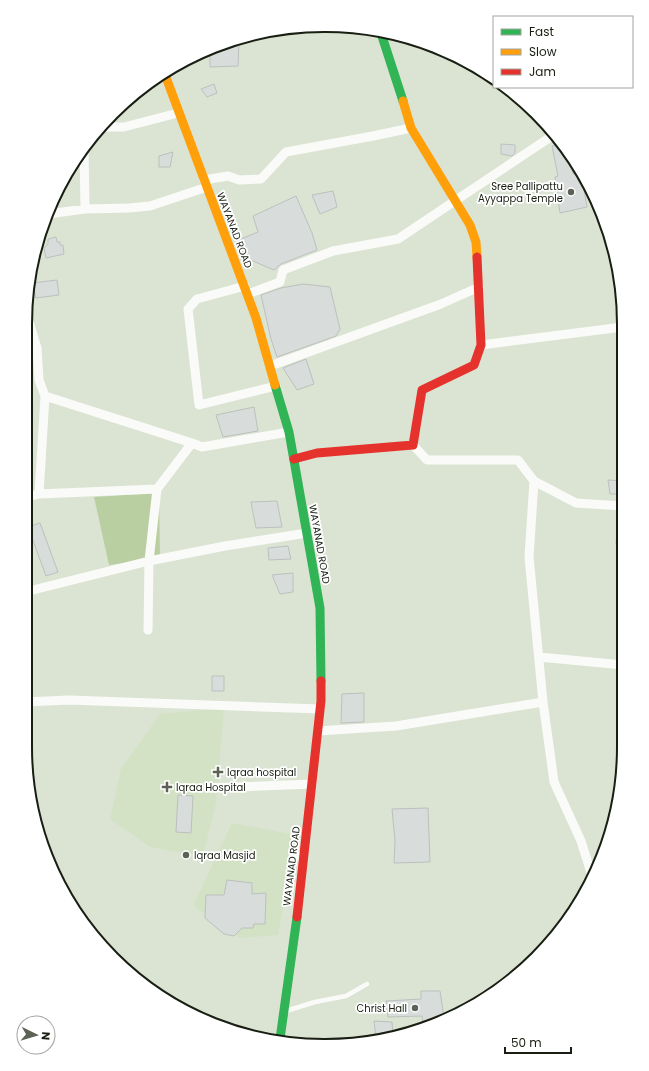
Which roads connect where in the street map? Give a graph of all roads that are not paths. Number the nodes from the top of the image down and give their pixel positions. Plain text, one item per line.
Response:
1 (383, 38) edge
2 (166, 78) edge
3 (178, 114) junction
4 (110, 127) edge
5 (411, 128) junction
6 (549, 138) edge
7 (84, 157) edge
8 (206, 184) junction
9 (454, 201) junction
10 (85, 209) junction
11 (54, 213) edge
12 (479, 287) junction
13 (246, 290) junction
14 (617, 328) edge
15 (32, 332) edge
16 (481, 345) junction
17 (270, 366) junction
18 (276, 386) junction
19 (45, 396) junction
20 (289, 432) junction
21 (192, 443) junction
22 (413, 445) junction
23 (294, 459) junction
24 (534, 482) junction
25 (157, 489) junction
26 (38, 494) junction
27 (32, 495) edge
28 (617, 506) edge
29 (307, 533) junction
30 (149, 561) junction
31 (32, 590) edge
32 (148, 630) dead end
33 (539, 658) junction
34 (617, 664) edge
35 (32, 702) edge
36 (543, 702) junction
37 (320, 709) junction
38 (318, 731) junction
39 (312, 784) junction
40 (208, 788) dead end
41 (293, 856) dead end
42 (303, 859) junction
43 (590, 869) edge
44 (367, 984) dead end
45 (282, 1013) junction
46 (280, 1035) edge

1 - 5 main road
2 - 3 main road, WAYANAD ROAD
3 - 4 street
3 - 8 main road, WAYANAD ROAD
5 - 8 street
5 - 9 main road
6 - 9 street
7 - 10 street
8 - 10 street
8 - 13 main road, WAYANAD ROAD
9 - 12 main road
9 - 13 street
10 - 11 street
12 - 16 main road
12 - 17 street
13 - 17 main road, WAYANAD ROAD
13 - 18 street
14 - 16 street
15 - 19 street
16 - 22 main road
17 - 18 main road, WAYANAD ROAD
18 - 20 main road, WAYANAD ROAD
19 - 21 street
19 - 26 street
20 - 21 street
20 - 23 main road, WAYANAD ROAD
21 - 25 street
22 - 23 main road
22 - 24 street
23 - 29 main road, WAYANAD ROAD
24 - 28 street
24 - 33 street
25 - 26 street
25 - 30 street
26 - 27 street
29 - 30 street
29 - 37 main road, WAYANAD ROAD
30 - 31 street
30 - 32 street
33 - 34 street
33 - 36 street
35 - 37 street
36 - 38 street
36 - 43 street
37 - 38 main road, WAYANAD ROAD
38 - 39 main road, WAYANAD ROAD
39 - 40 street
39 - 42 main road, WAYANAD ROAD
41 - 42 street
42 - 45 main road, WAYANAD ROAD
44 - 45 lane
45 - 46 main road, WAYANAD ROAD

